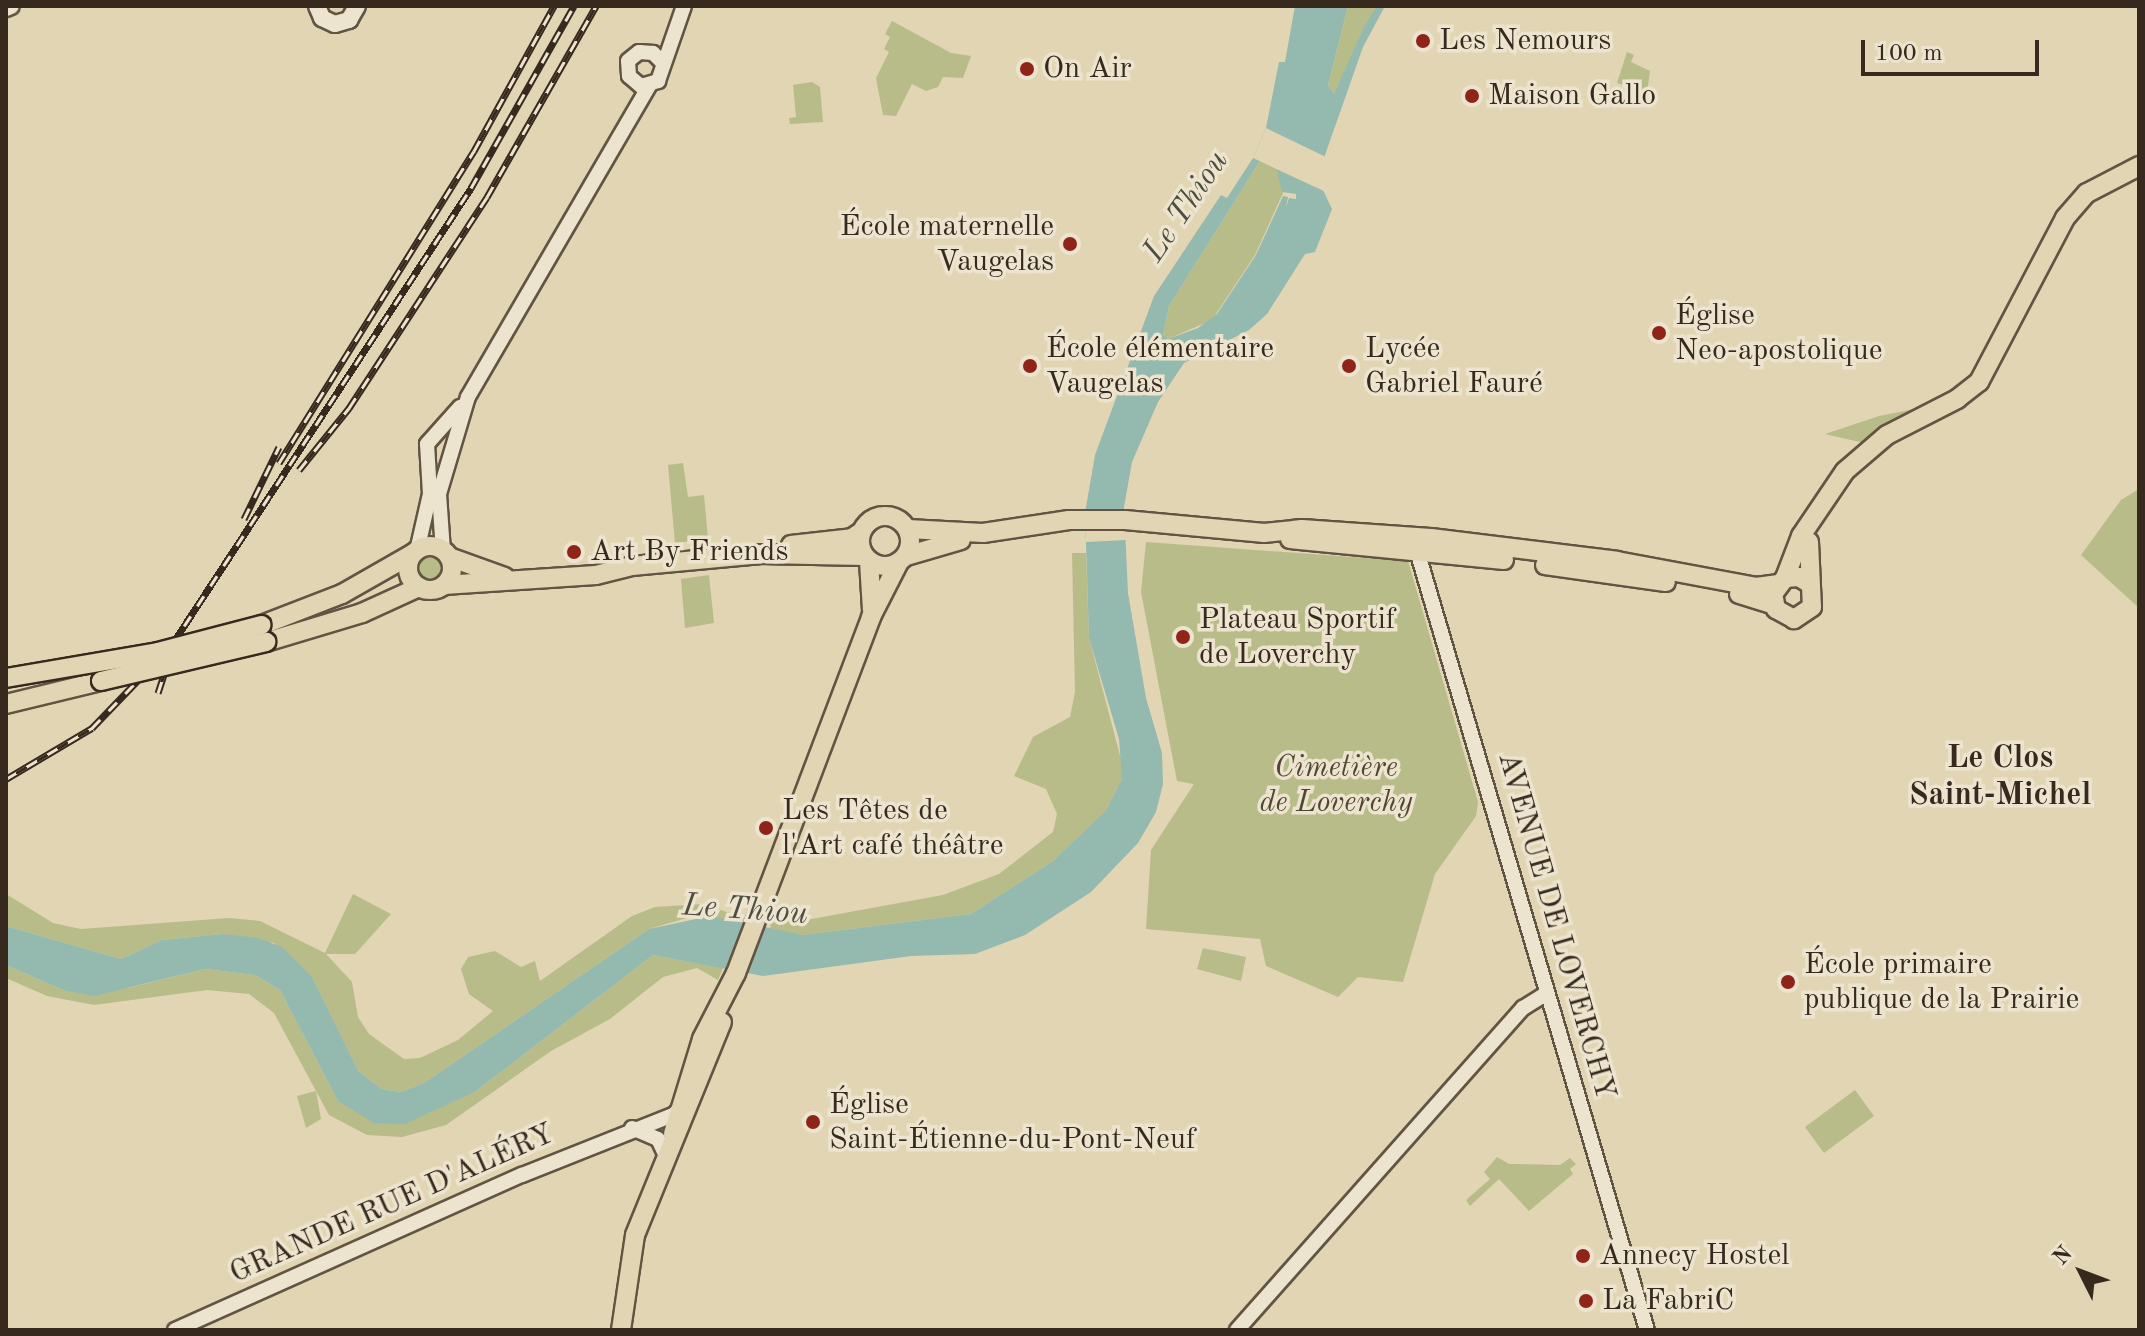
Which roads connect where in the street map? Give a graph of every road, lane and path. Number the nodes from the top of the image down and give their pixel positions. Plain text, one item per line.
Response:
1 (357, 6) edge
2 (684, 6) edge
3 (316, 7) edge
4 (677, 21) junction
5 (647, 51) junction
6 (662, 62) junction
7 (632, 81) junction
8 (649, 86) junction
9 (626, 119) junction
10 (2139, 166) edge
11 (446, 437) junction
12 (431, 456) junction
13 (449, 457) junction
14 (1818, 508) junction
15 (908, 529) junction
16 (861, 532) junction
17 (983, 533) junction
18 (1801, 536) junction
19 (1421, 547) junction
20 (416, 552) junction
21 (446, 554) junction
22 (761, 554) junction
23 (867, 558) junction
24 (903, 559) junction
25 (1701, 577) junction
26 (518, 578) junction
27 (1781, 581) junction
28 (1810, 584) junction
29 (444, 585) junction
30 (419, 587) junction
31 (1774, 605) junction
32 (871, 617) junction
33 (264, 633) junction
34 (6, 678) edge
35 (101, 681) junction
36 (6, 696) edge
37 (6, 704) edge
38 (734, 979) junction
39 (1547, 993) junction
40 (704, 1075) junction
41 (675, 1114) junction
42 (632, 1128) junction
43 (673, 1134) junction
44 (665, 1154) junction
45 (175, 1330) edge
46 (621, 1330) edge
47 (1237, 1330) edge
48 (1647, 1330) edge

1 - 3 main road
2 - 4 street
4 - 5 street
4 - 6 street
5 - 6 street
5 - 7 street
6 - 8 street
7 - 8 street
7 - 9 street
8 - 9 street
9 - 11 street
10 - 14 main road
11 - 12 street
11 - 13 street
12 - 13 street
12 - 20 street
13 - 21 street
14 - 18 main road
14 - 28 main road
15 - 16 main road
15 - 17 main road
15 - 24 main road
16 - 22 main road
16 - 23 main road
17 - 19 main road
17 - 24 main road
18 - 25 main road
18 - 27 main road
19 - 25 main road
19 - 31 main road
19 - 39 street, AVENUE DE LOVERCHY
20 - 21 main road
20 - 30 main road
20 - 33 main road
21 - 26 main road
21 - 29 main road
22 - 23 main road
22 - 26 main road
23 - 24 main road
23 - 32 main road
24 - 32 main road
25 - 27 main road
26 - 29 main road
27 - 28 main road
27 - 31 main road
28 - 31 main road
29 - 30 main road
30 - 33 main road
32 - 38 main road
33 - 34 main road, bridge
33 - 35 main road, bridge
35 - 36 main road
35 - 37 main road
38 - 40 main road
38 - 41 main road
39 - 47 street
39 - 48 street, AVENUE DE LOVERCHY
40 - 41 street
40 - 43 main road
41 - 42 street, GRANDE RUE D'ALÉRY
41 - 43 main road
42 - 44 street
42 - 45 street, GRANDE RUE D'ALÉRY
43 - 44 main road
44 - 46 main road

